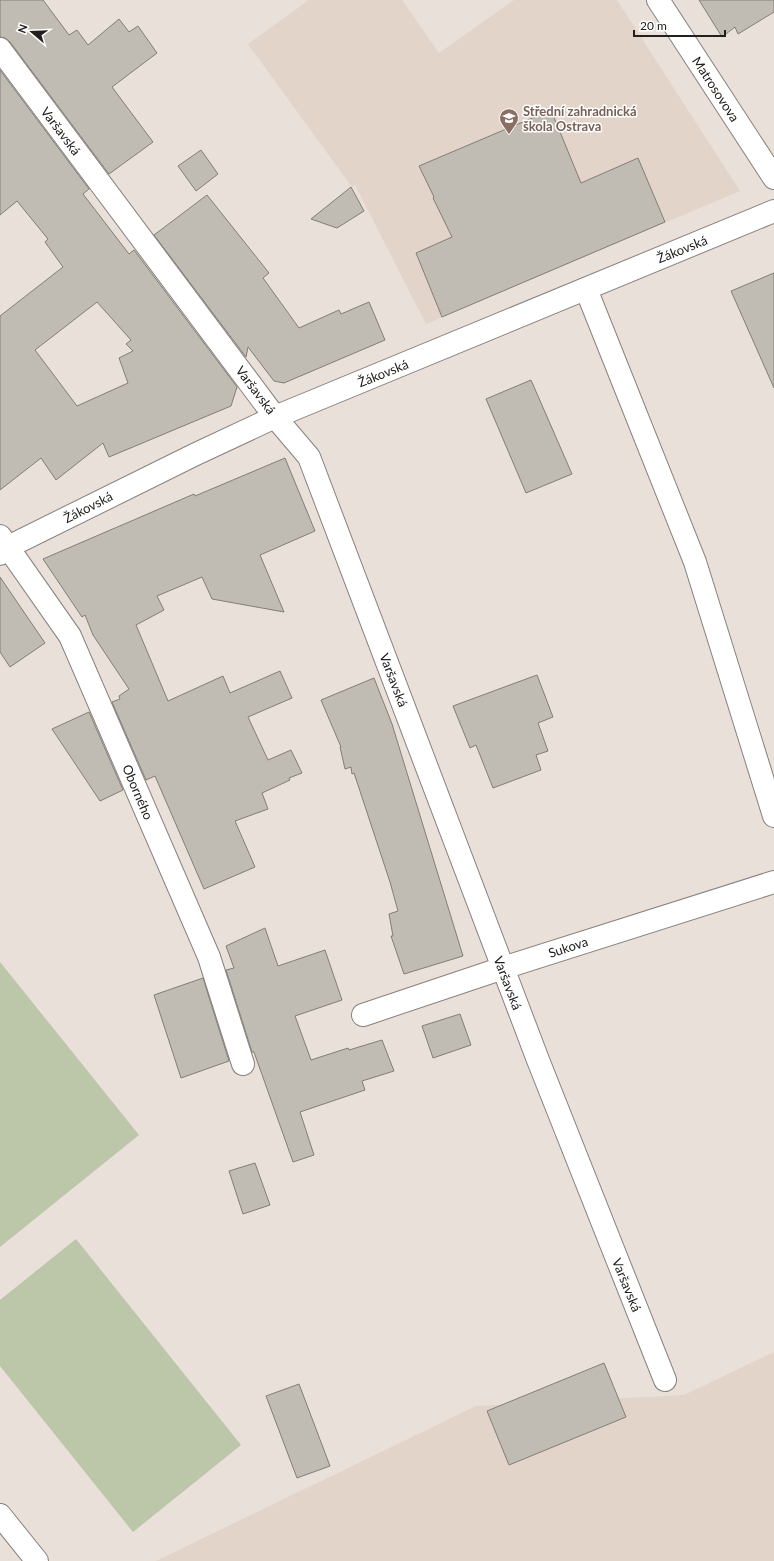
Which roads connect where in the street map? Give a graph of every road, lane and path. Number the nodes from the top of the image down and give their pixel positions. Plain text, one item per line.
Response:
1 (658, 0) edge
2 (0, 49) edge
3 (774, 178) edge
4 (772, 215) edge
5 (586, 289) junction
6 (275, 417) junction
7 (3, 546) edge
8 (774, 816) edge
9 (774, 882) edge
10 (503, 968) junction
11 (363, 1015) dead end
12 (243, 1064) dead end
13 (665, 1380) dead end
14 (0, 1515) edge
15 (37, 1561) edge

1 - 3 street, Matrosovova
2 - 6 street, Varšavská
4 - 5 street, Žákovská
5 - 6 street, Žákovská
5 - 8 street
6 - 7 street, Žákovská
6 - 10 street, Varšavská
7 - 12 street, Oborného
9 - 10 street, Sukova
10 - 11 street, Sukova
10 - 13 street, Varšavská
14 - 15 street

